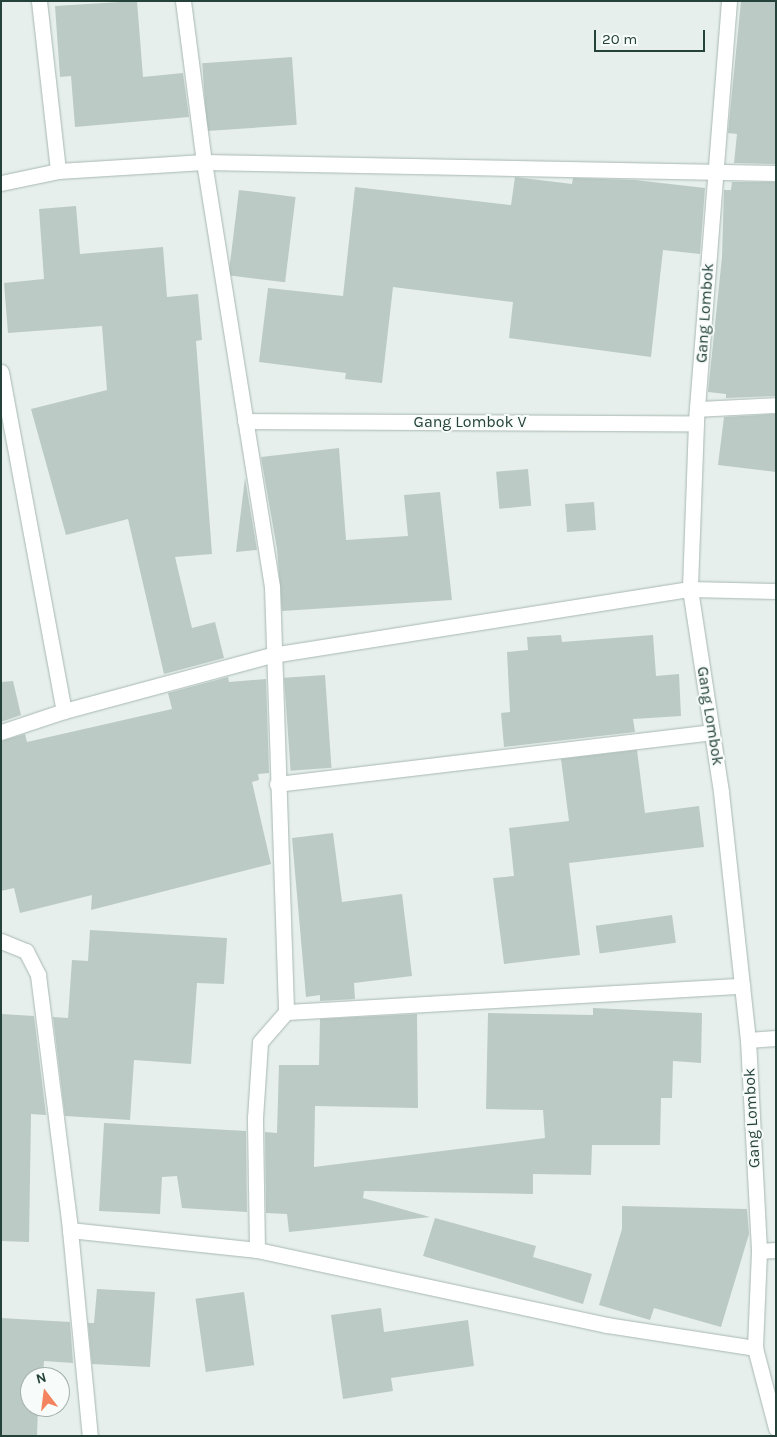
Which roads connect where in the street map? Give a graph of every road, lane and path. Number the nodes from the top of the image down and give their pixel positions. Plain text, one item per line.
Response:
1 (39, 1) edge
2 (184, 1) edge
3 (729, 1) edge
4 (204, 162) junction
5 (716, 169) junction
6 (58, 171) junction
7 (776, 173) edge
8 (1, 183) edge
9 (1, 372) edge
10 (776, 405) edge
11 (697, 416) junction
12 (245, 422) junction
13 (690, 590) junction
14 (776, 591) edge
15 (272, 656) junction
16 (64, 711) junction
17 (1, 732) edge
18 (712, 732) junction
19 (277, 784) junction
20 (1, 941) edge
21 (742, 986) junction
22 (286, 1012) junction
23 (776, 1038) edge
24 (748, 1040) junction
25 (70, 1230) junction
26 (257, 1250) junction
27 (776, 1250) edge
28 (759, 1251) junction
29 (755, 1348) junction
30 (776, 1428) edge
31 (90, 1436) edge

1 - 6 street
2 - 4 street
3 - 5 street, Gang Lombok
4 - 5 street
4 - 6 street
4 - 12 street
5 - 7 street
5 - 11 street, Gang Lombok
6 - 8 street
9 - 16 street
10 - 11 street, Gang Lombok V
11 - 12 street, Gang Lombok V
11 - 13 street, Gang Lombok
12 - 15 street
13 - 14 street
13 - 15 street
13 - 18 street, Gang Lombok
15 - 16 street
15 - 19 street
16 - 17 street
18 - 19 street
18 - 21 street, Gang Lombok
19 - 22 street
20 - 25 street
21 - 22 street
21 - 24 street, Gang Lombok
22 - 26 street
23 - 24 street
24 - 28 street, Gang Lombok
25 - 26 street
25 - 31 street
26 - 29 street
27 - 28 street
28 - 29 street, Gang Lombok
29 - 30 street, Gang Lombok

